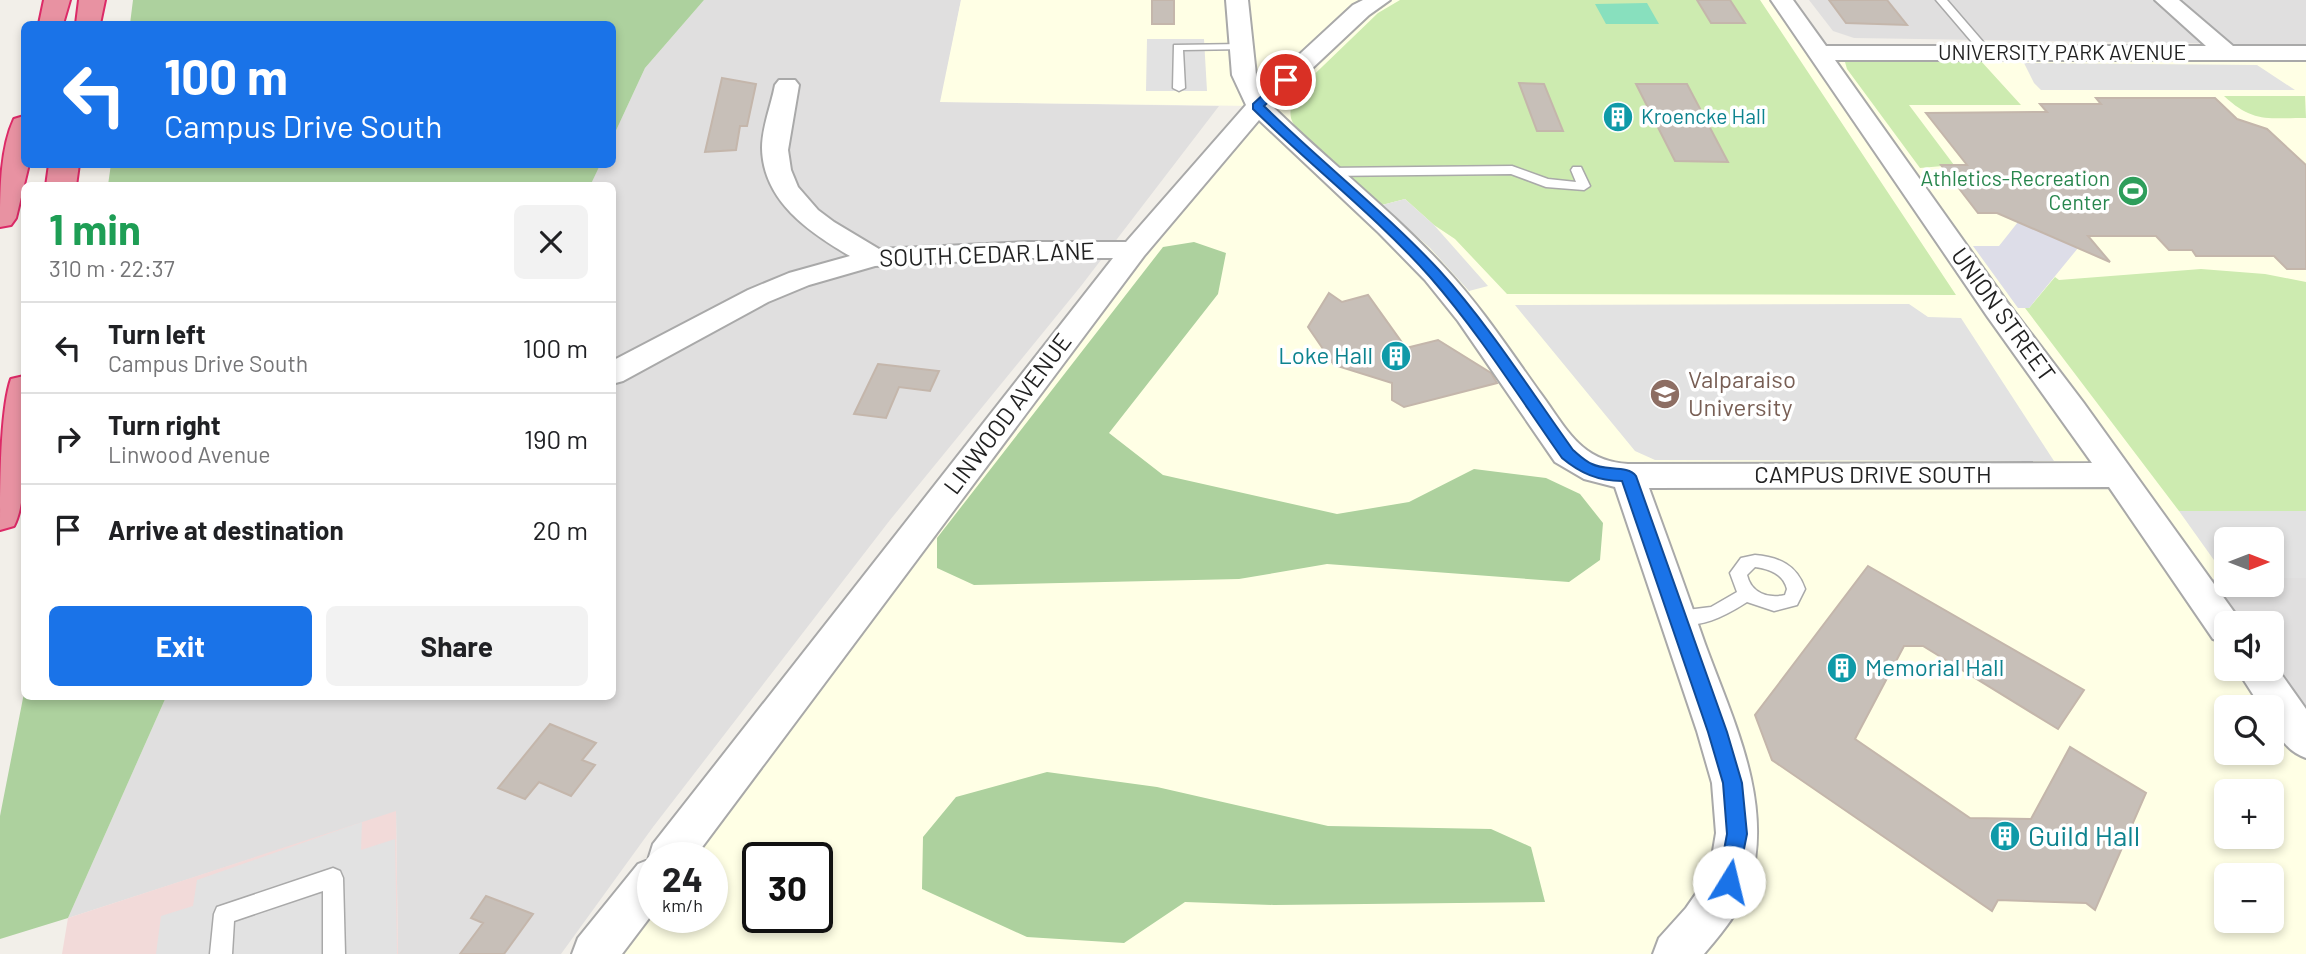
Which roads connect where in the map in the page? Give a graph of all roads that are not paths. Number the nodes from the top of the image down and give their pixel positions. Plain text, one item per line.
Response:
1 (57, 0) edge
2 (92, 0) edge
3 (1237, 0) edge
4 (1379, 0) edge
5 (1782, 0) edge
6 (1941, 0) edge
7 (2166, 0) edge
8 (52, 21) edge
9 (88, 21) edge
10 (1242, 47) junction
11 (1818, 52) junction
12 (1987, 53) junction
13 (2227, 53) junction
14 (2306, 53) edge
15 (786, 85) dead end
16 (1179, 88) dead end
17 (1258, 106) junction
18 (21, 136) edge
19 (1577, 170) dead end
20 (1325, 172) junction
21 (1, 208) edge
22 (1135, 250) junction
23 (874, 258) junction
24 (616, 372) edge
25 (21, 410) edge
26 (2119, 475) junction
27 (1628, 476) junction
28 (9, 498) edge
29 (1748, 593) dead end
30 (2214, 611) edge
31 (1677, 617) junction
32 (2264, 681) edge
33 (2306, 741) edge
34 (680, 842) edge
35 (637, 899) edge
36 (220, 954) edge
37 (334, 954) edge
38 (594, 954) edge
39 (1675, 954) edge

1 - 8 highway
2 - 9 highway
3 - 10 street
4 - 17 street, LINWOOD AVENUE
5 - 11 street, UNION STREET
6 - 12 lane
7 - 13 street
10 - 16 lane
10 - 17 street
11 - 12 street, UNIVERSITY PARK AVENUE
11 - 26 street, UNION STREET
12 - 13 street, UNIVERSITY PARK AVENUE
13 - 14 street, UNIVERSITY PARK AVENUE
15 - 23 street
17 - 20 street, CAMPUS DRIVE SOUTH
17 - 22 street, LINWOOD AVENUE
18 - 21 highway
19 - 20 lane
20 - 27 street, CAMPUS DRIVE SOUTH
22 - 23 street, SOUTH CEDAR LANE
22 - 34 street, LINWOOD AVENUE
23 - 24 street, SOUTH CEDAR LANE
25 - 28 highway
26 - 27 street, CAMPUS DRIVE SOUTH
26 - 30 street, UNION STREET
27 - 31 street
29 - 31 lane
31 - 39 street
32 - 33 street
35 - 38 street
36 - 37 lane

